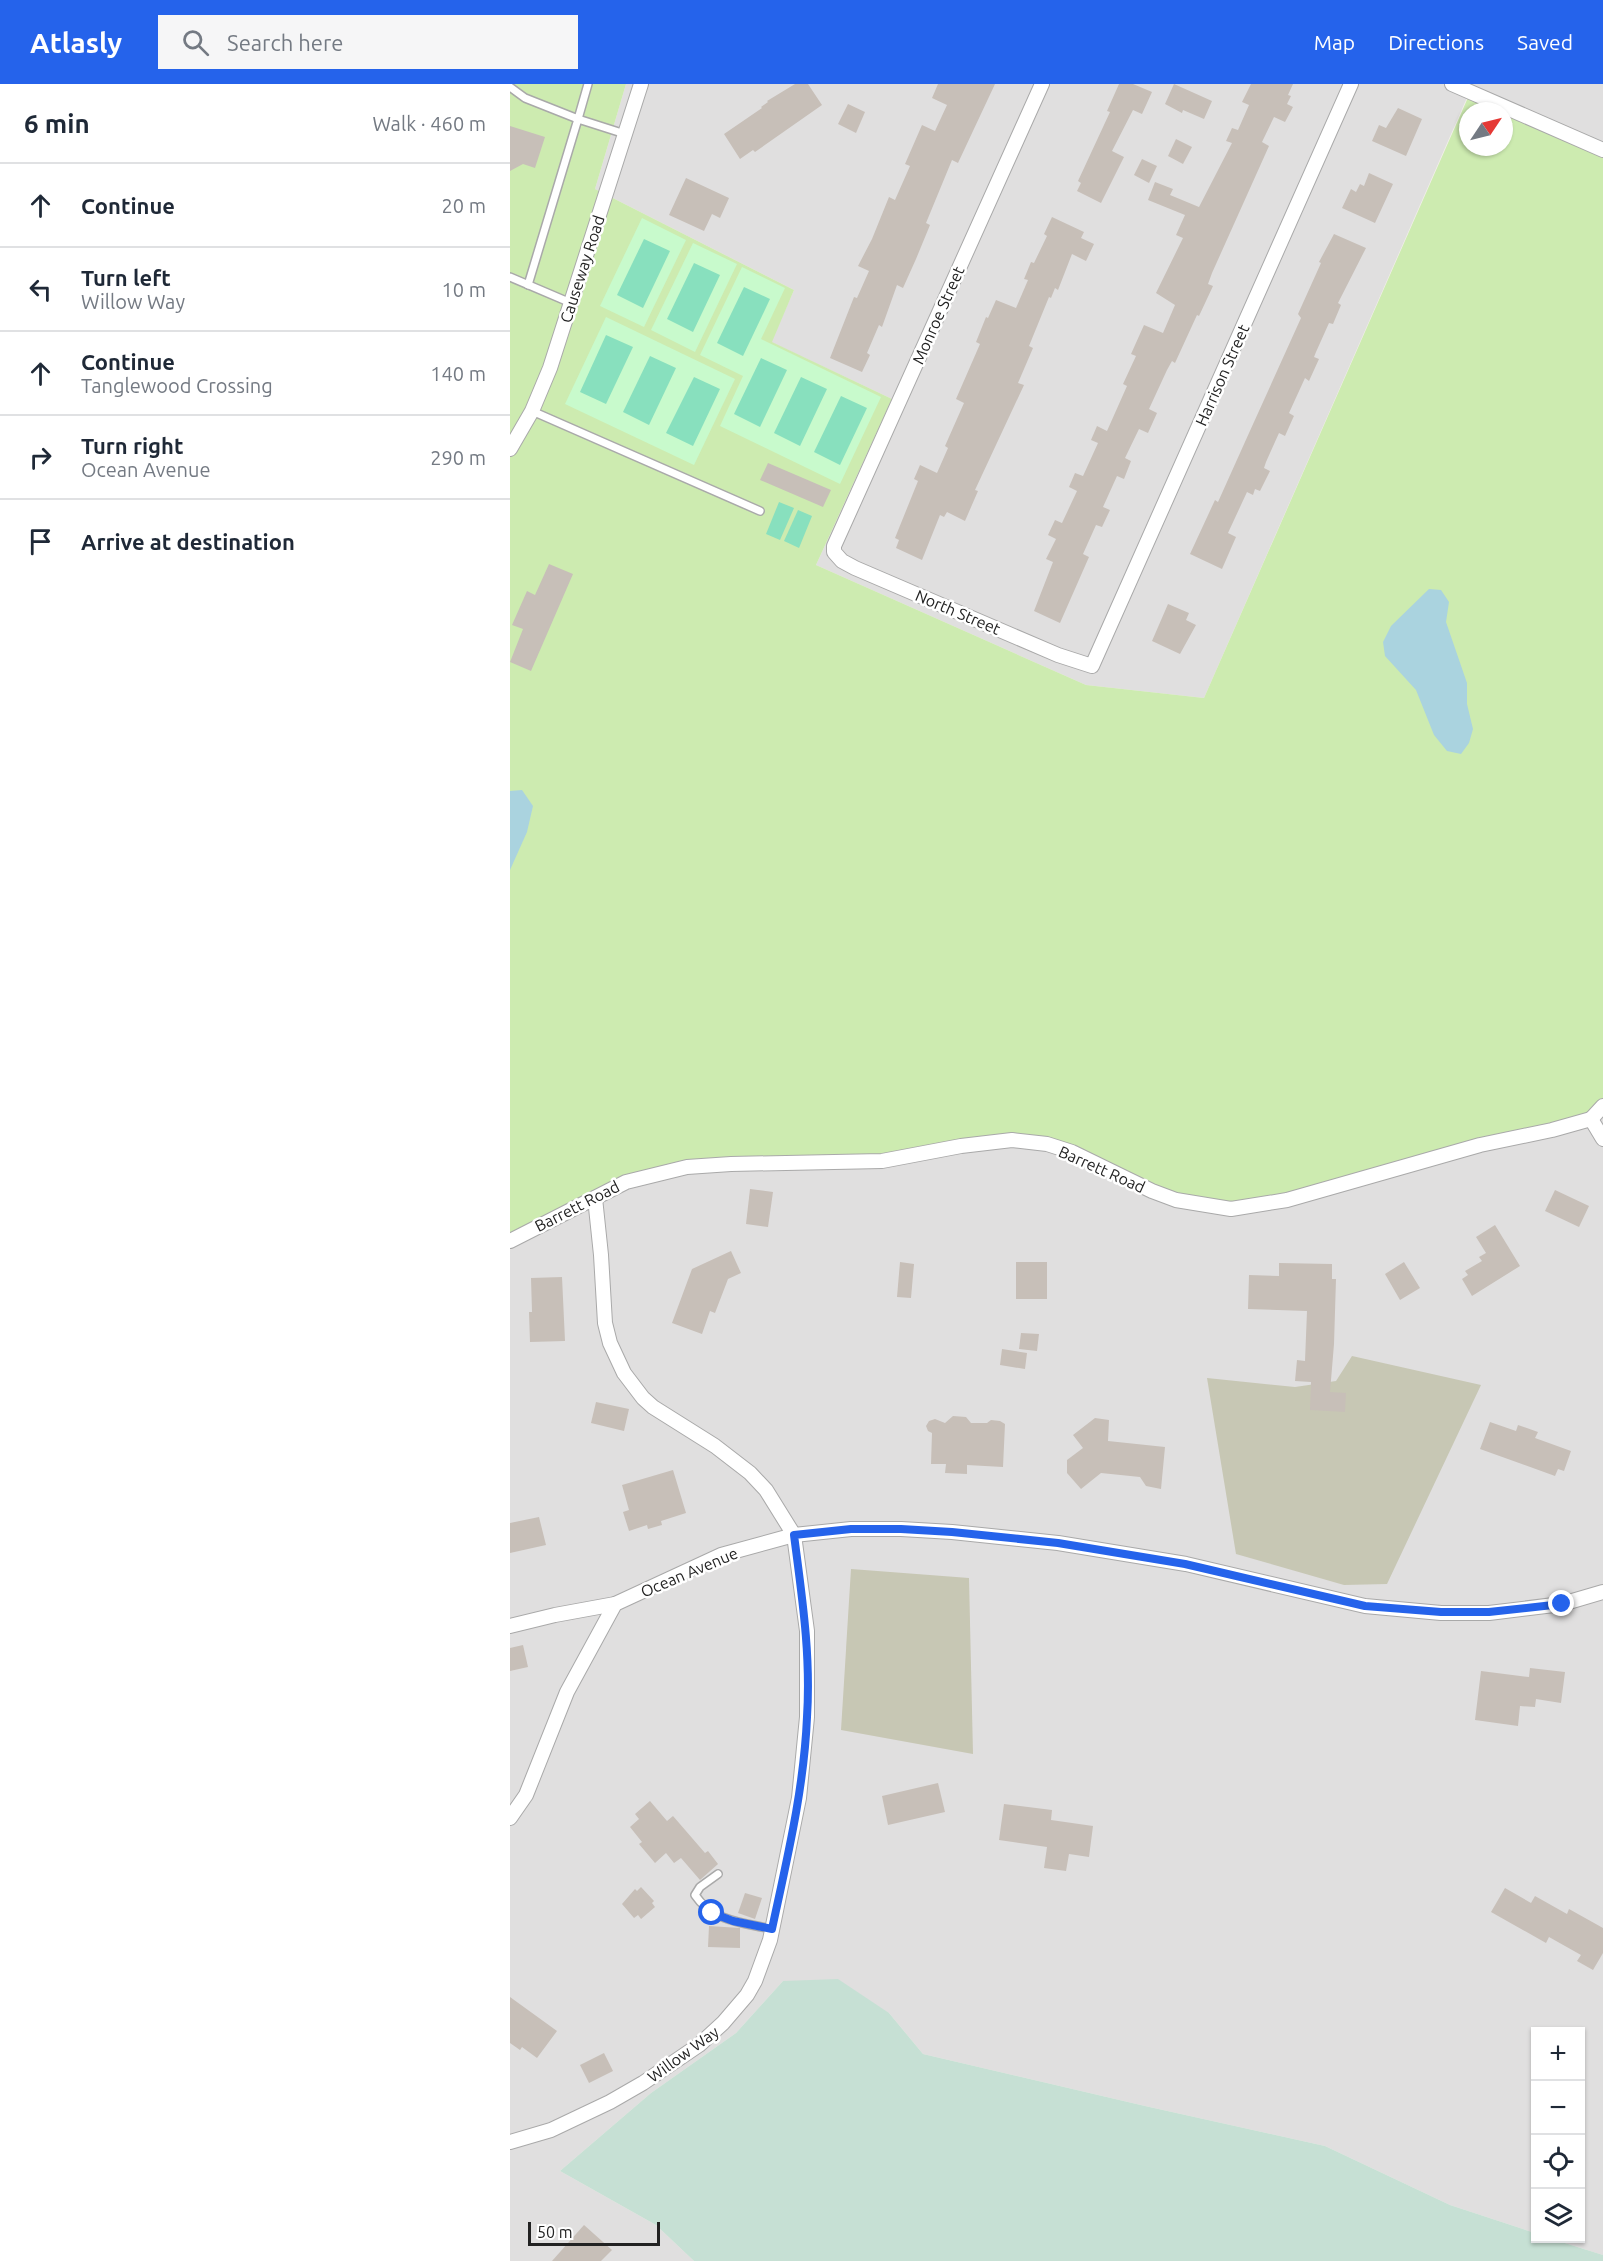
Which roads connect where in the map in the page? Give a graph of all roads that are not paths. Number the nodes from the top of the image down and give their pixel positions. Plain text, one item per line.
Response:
1 (588, 84) edge
2 (639, 84) edge
3 (1042, 84) edge
4 (1351, 84) edge
5 (1452, 84) edge
6 (510, 87) edge
7 (578, 119) junction
8 (625, 134) junction
9 (1603, 150) edge
10 (510, 277) edge
11 (528, 285) junction
12 (571, 303) junction
13 (532, 411) junction
14 (510, 449) edge
15 (760, 512) dead end
16 (834, 546) joint
17 (1092, 666) joint
18 (1603, 1106) edge
19 (1591, 1119) junction
20 (1603, 1139) edge
21 (595, 1198) junction
22 (510, 1241) edge
23 (794, 1535) junction
24 (1603, 1592) edge
25 (615, 1604) junction
26 (510, 1626) edge
27 (510, 1818) edge
28 (718, 1875) dead end
29 (772, 1929) junction
30 (510, 2142) edge

1 - 7 lane
2 - 8 street, Causeway Road
3 - 16 street, Monroe Street
4 - 17 street, Harrison Street
5 - 9 street
6 - 7 lane
7 - 8 lane
7 - 11 lane
8 - 12 street, Causeway Road
10 - 11 lane
11 - 12 lane
12 - 13 street, Causeway Road
13 - 14 street, Causeway Road
13 - 15 lane
16 - 17 street, North Street
18 - 19 street
19 - 20 street
19 - 21 street, Barrett Road
21 - 22 street, Barrett Road
21 - 23 street
23 - 24 street, Ocean Avenue
23 - 25 street, Ocean Avenue
23 - 29 street, Willow Way
25 - 26 street, Ocean Avenue
25 - 27 street
28 - 29 lane
29 - 30 street, Willow Way

